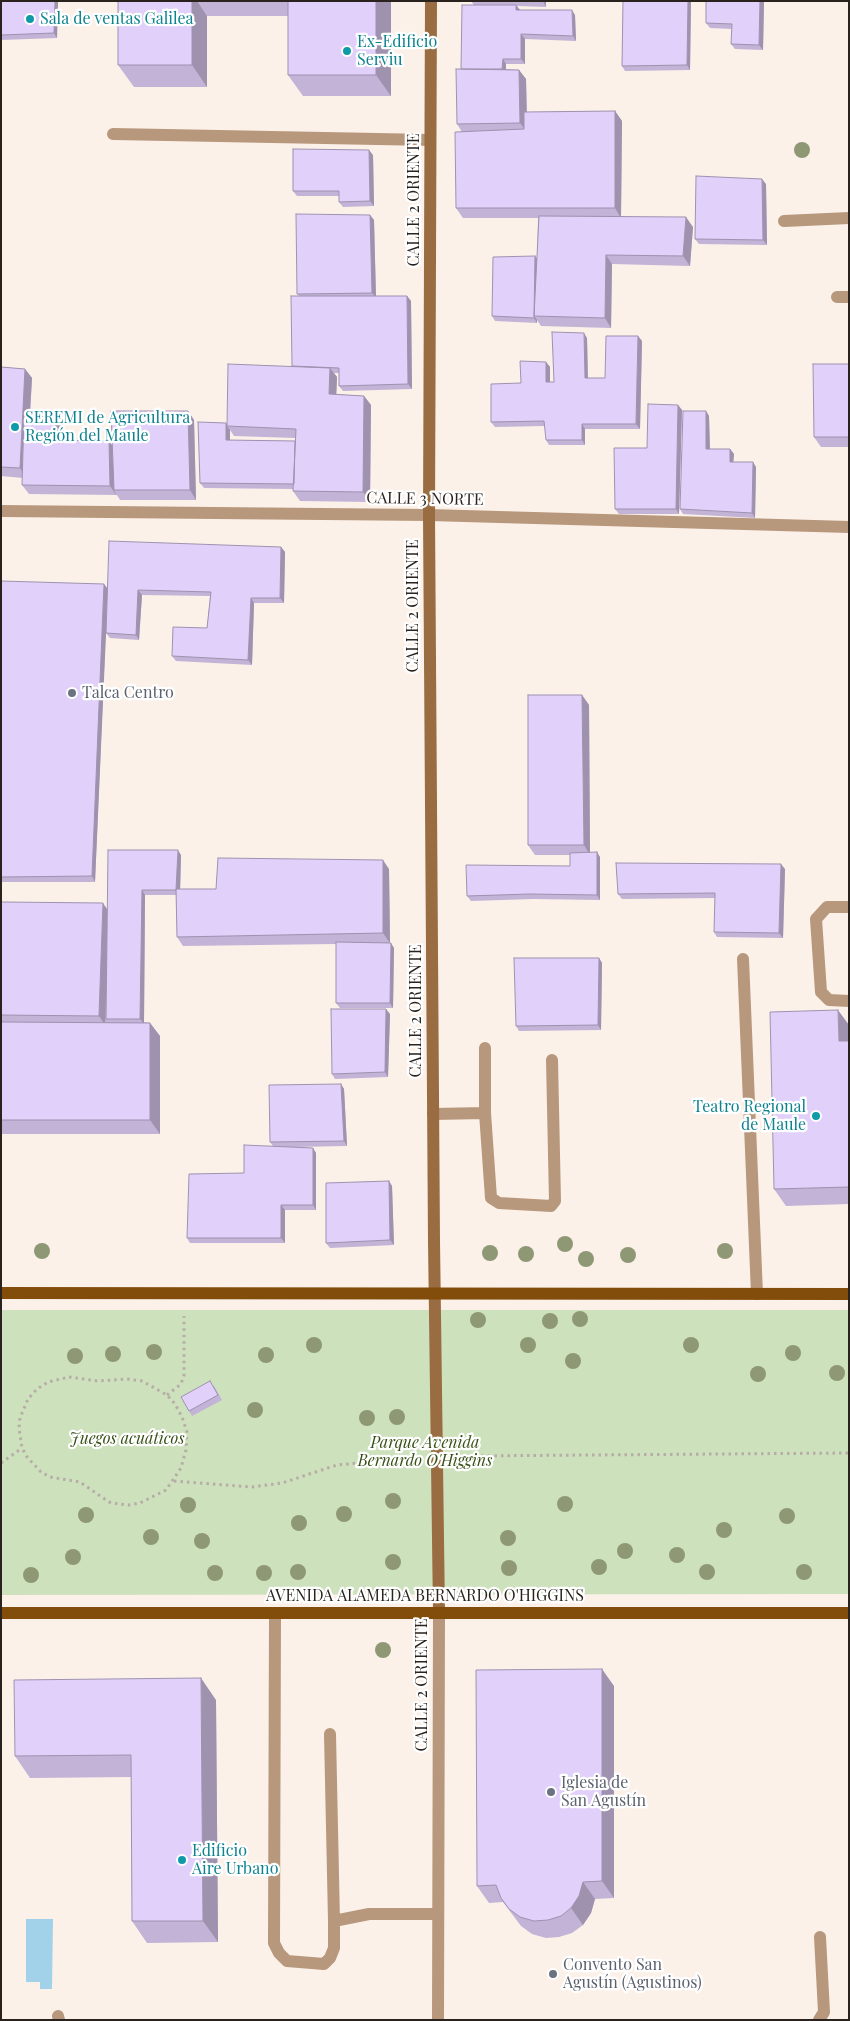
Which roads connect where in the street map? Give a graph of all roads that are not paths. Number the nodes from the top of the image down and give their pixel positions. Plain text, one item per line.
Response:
1 (431, 1) edge
2 (113, 134) dead end
3 (430, 140) junction
4 (849, 218) edge
5 (784, 221) dead end
6 (1, 511) edge
7 (429, 514) junction
8 (849, 527) edge
9 (849, 908) edge
10 (743, 959) dead end
11 (849, 1000) edge
12 (485, 1048) dead end
13 (552, 1060) dead end
14 (485, 1113) junction
15 (433, 1114) junction
16 (1, 1293) edge
17 (435, 1294) junction
18 (757, 1294) junction
19 (849, 1294) edge
20 (1, 1612) edge
21 (275, 1613) junction
22 (439, 1613) junction
23 (849, 1613) edge
24 (330, 1734) dead end
25 (438, 1914) junction
26 (334, 1921) junction
27 (820, 1937) dead end
28 (438, 2020) edge
29 (819, 2020) edge

1 - 3 street, CALLE 2 ORIENTE
2 - 3 street
3 - 7 street, CALLE 2 ORIENTE
4 - 5 street
6 - 7 street, CALLE 3 NORTE
7 - 8 street, CALLE 3 NORTE
7 - 15 street, CALLE 2 ORIENTE
9 - 11 street
10 - 18 street
12 - 14 street
13 - 14 street
14 - 15 street
15 - 17 street, CALLE 2 ORIENTE
16 - 17 main road
17 - 18 main road
17 - 22 street, CALLE 2 ORIENTE
18 - 19 main road
20 - 21 main road, AVENIDA ALAMEDA BERNARDO O'HIGGINS
21 - 22 main road, AVENIDA ALAMEDA BERNARDO O'HIGGINS
21 - 26 street
22 - 23 main road, AVENIDA ALAMEDA BERNARDO O'HIGGINS
22 - 25 street, CALLE 2 ORIENTE
24 - 26 street
25 - 26 street
25 - 28 street, CALLE 2 ORIENTE
27 - 29 street

